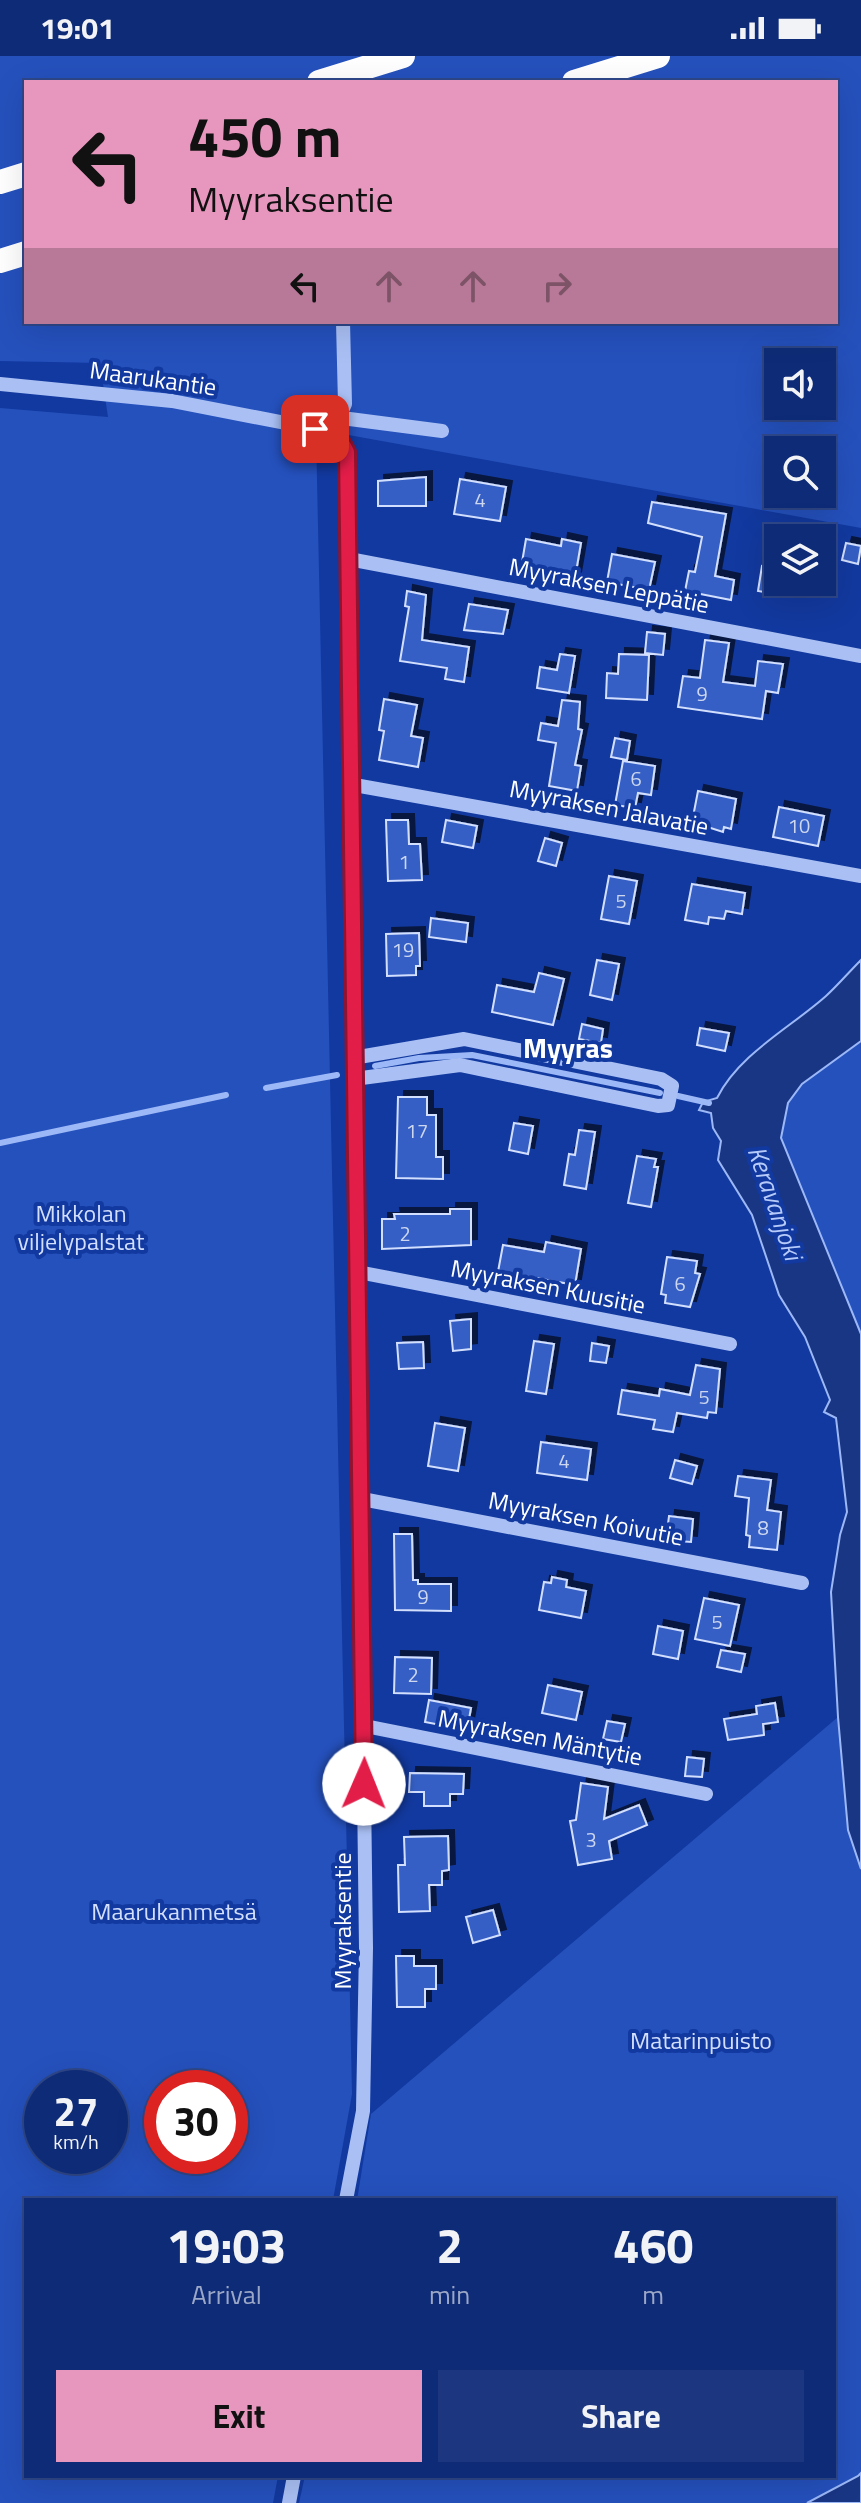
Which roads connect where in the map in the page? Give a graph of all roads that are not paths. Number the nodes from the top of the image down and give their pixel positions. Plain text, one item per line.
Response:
1 (403, 56) edge
2 (658, 56) edge
3 (325, 80) edge
4 (580, 80) edge
5 (24, 175) edge
6 (0, 182) edge
7 (24, 254) edge
8 (0, 261) edge
9 (343, 324) edge
10 (0, 384) edge
11 (342, 418) junction
12 (442, 431) dead end
13 (332, 432) junction
14 (349, 559) junction
15 (861, 656) edge
16 (349, 784) junction
17 (861, 876) edge
18 (353, 1058) junction
19 (354, 1079) junction
20 (358, 1272) junction
21 (730, 1344) dead end
22 (362, 1499) junction
23 (802, 1583) dead end
24 (365, 1726) junction
25 (706, 1794) dead end
26 (346, 2198) edge
27 (294, 2478) edge
28 (289, 2503) edge

1 - 3 highway
2 - 4 highway
5 - 6 highway
7 - 8 highway
9 - 11 street
10 - 13 street, Maarukantie
11 - 12 street
11 - 13 street
13 - 14 street, Myyraksentie
14 - 15 street, Myyraksen Leppätie
14 - 16 street, Myyraksentie
16 - 17 street, Myyraksen Jalavatie
16 - 18 street, Myyraksentie
18 - 19 street, Myyraksentie
18 - 19 street
19 - 20 street, Myyraksentie
20 - 21 street, Myyraksen Kuusitie
20 - 22 street, Myyraksentie
22 - 23 street, Myyraksen Koivutie
22 - 24 street, Myyraksentie
24 - 25 street, Myyraksen Mäntytie
24 - 26 street, Myyraksentie
27 - 28 street

